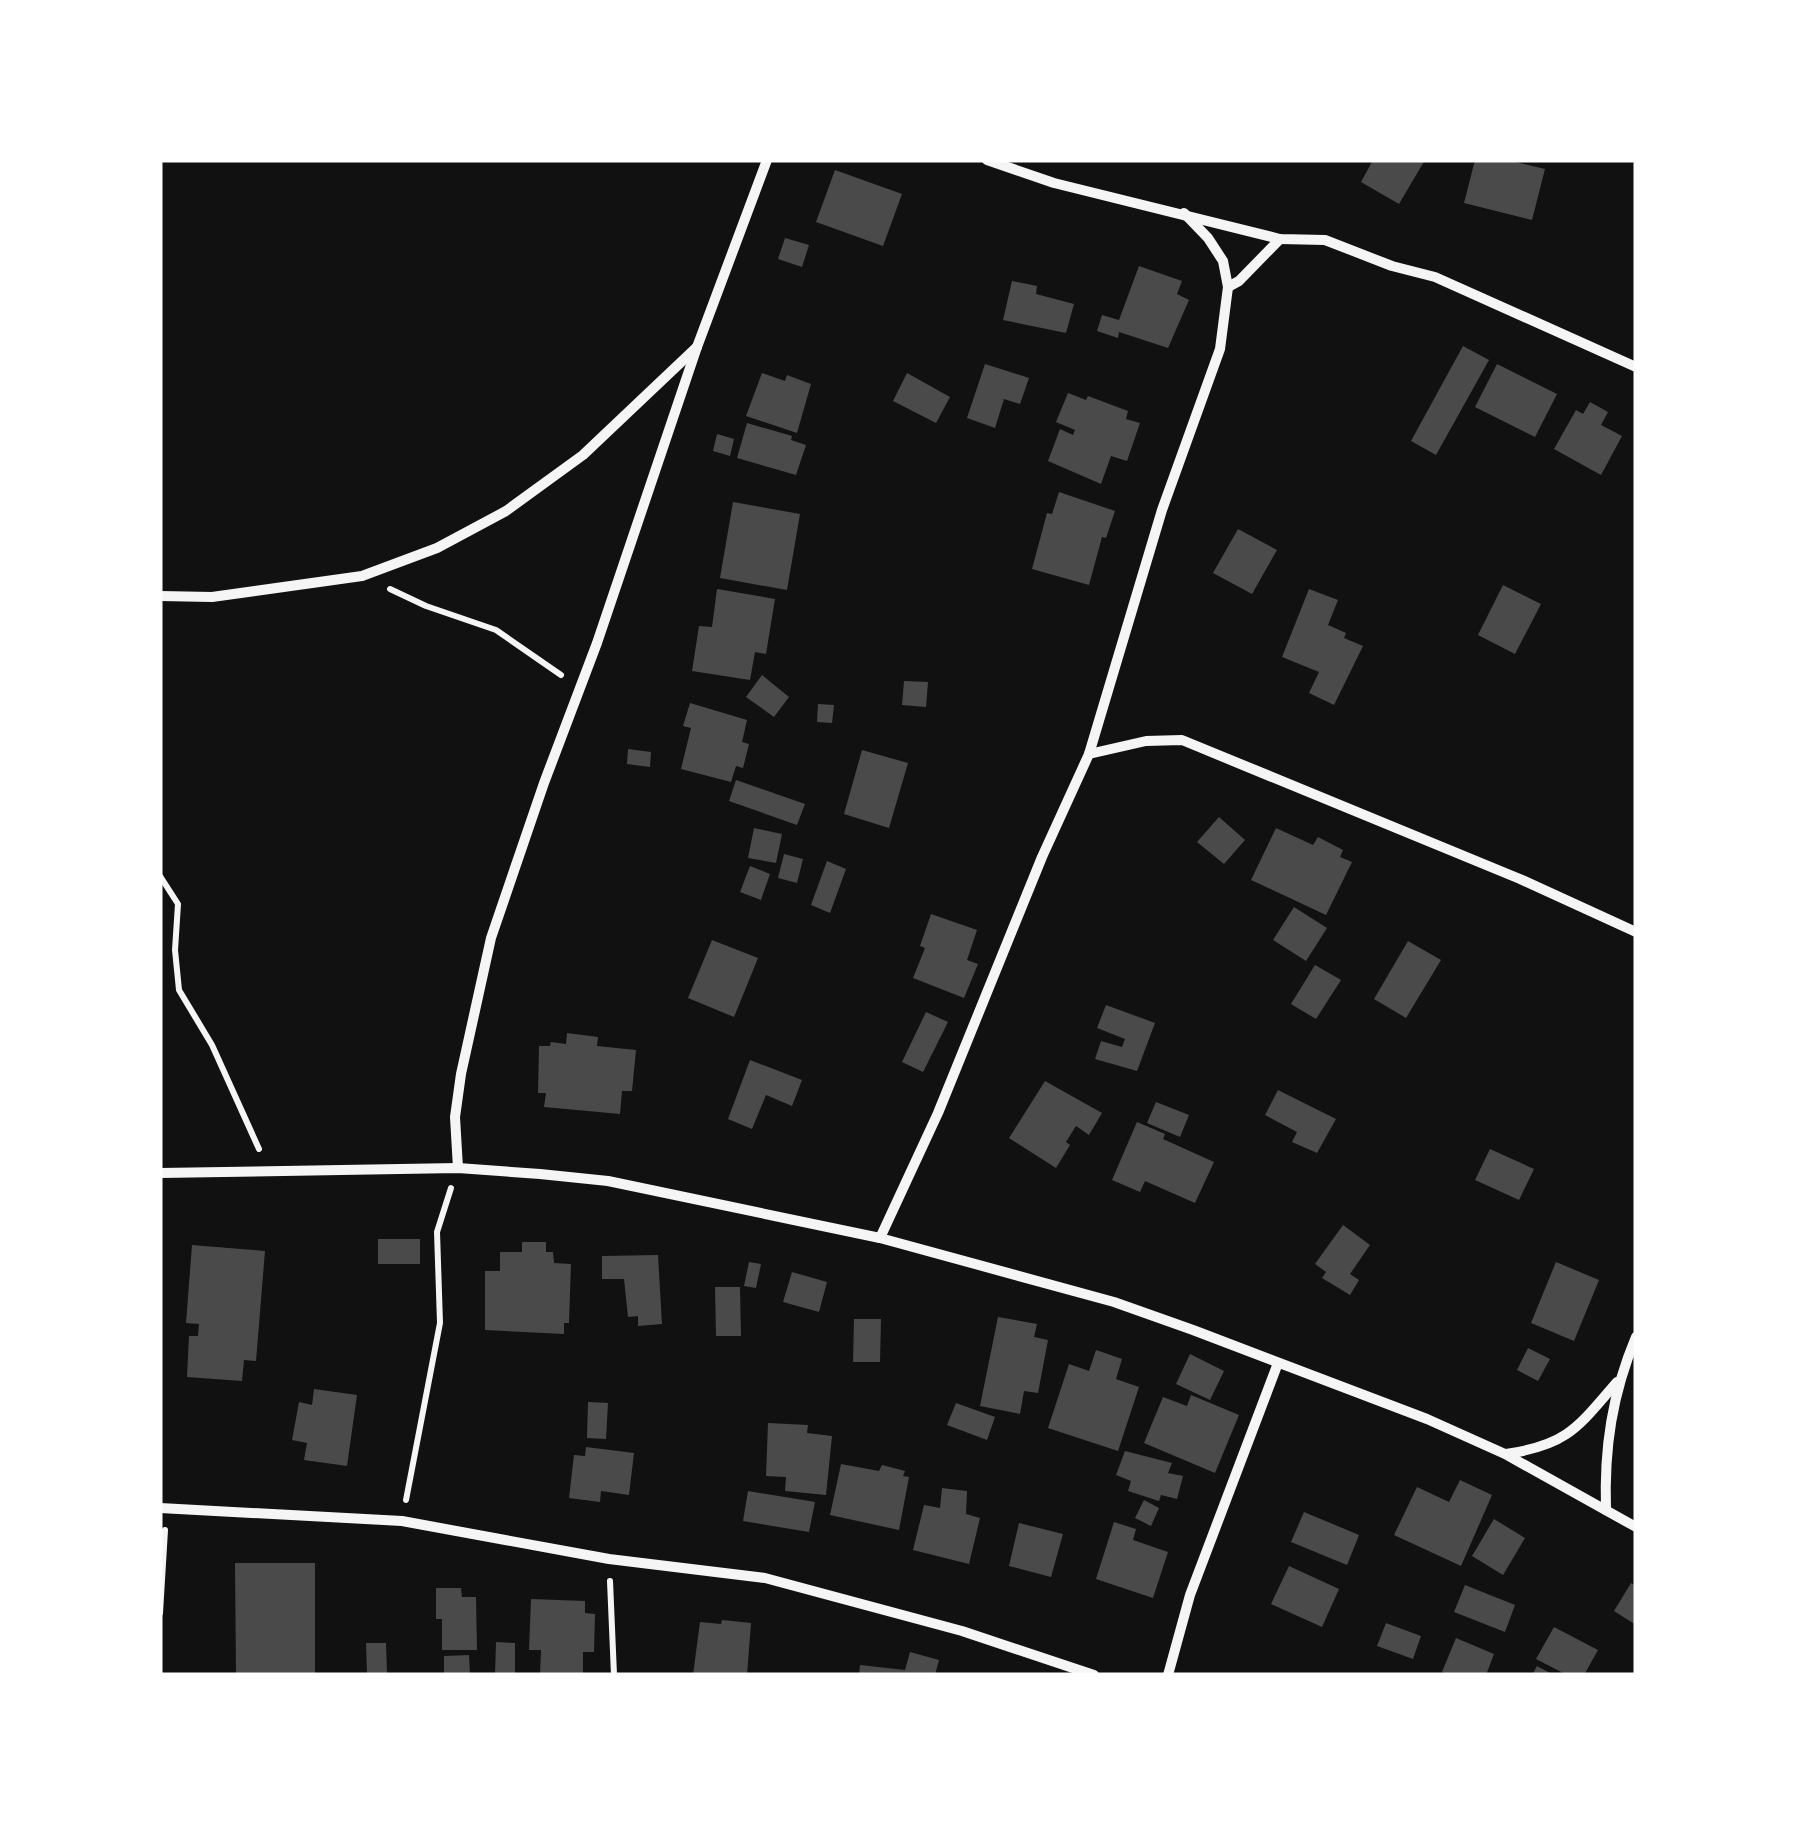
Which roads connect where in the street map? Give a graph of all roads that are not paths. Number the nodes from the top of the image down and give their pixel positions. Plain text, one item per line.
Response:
1 (767, 160) edge
2 (987, 160) edge
3 (1184, 213) junction
4 (1280, 239) junction
5 (1228, 288) junction
6 (696, 347) junction
7 (1636, 367) edge
8 (160, 596) edge
9 (1089, 754) junction
10 (1636, 932) edge
11 (458, 1168) junction
12 (160, 1173) edge
13 (880, 1238) junction
14 (1636, 1336) edge
15 (1278, 1362) junction
16 (1620, 1378) junction
17 (1505, 1454) junction
18 (164, 1508) edge
19 (1606, 1510) junction
20 (1636, 1527) edge
21 (1094, 1675) edge
22 (1168, 1675) edge

1 - 6 street
2 - 3 street
3 - 4 street
3 - 5 street
4 - 5 street
4 - 7 street
5 - 9 street
6 - 8 street
6 - 11 street
9 - 10 street
9 - 13 street
11 - 12 street
11 - 13 street
13 - 15 street
14 - 16 street
15 - 17 street
15 - 22 street
16 - 17 street
16 - 19 street
17 - 19 street
18 - 21 street
19 - 20 street

